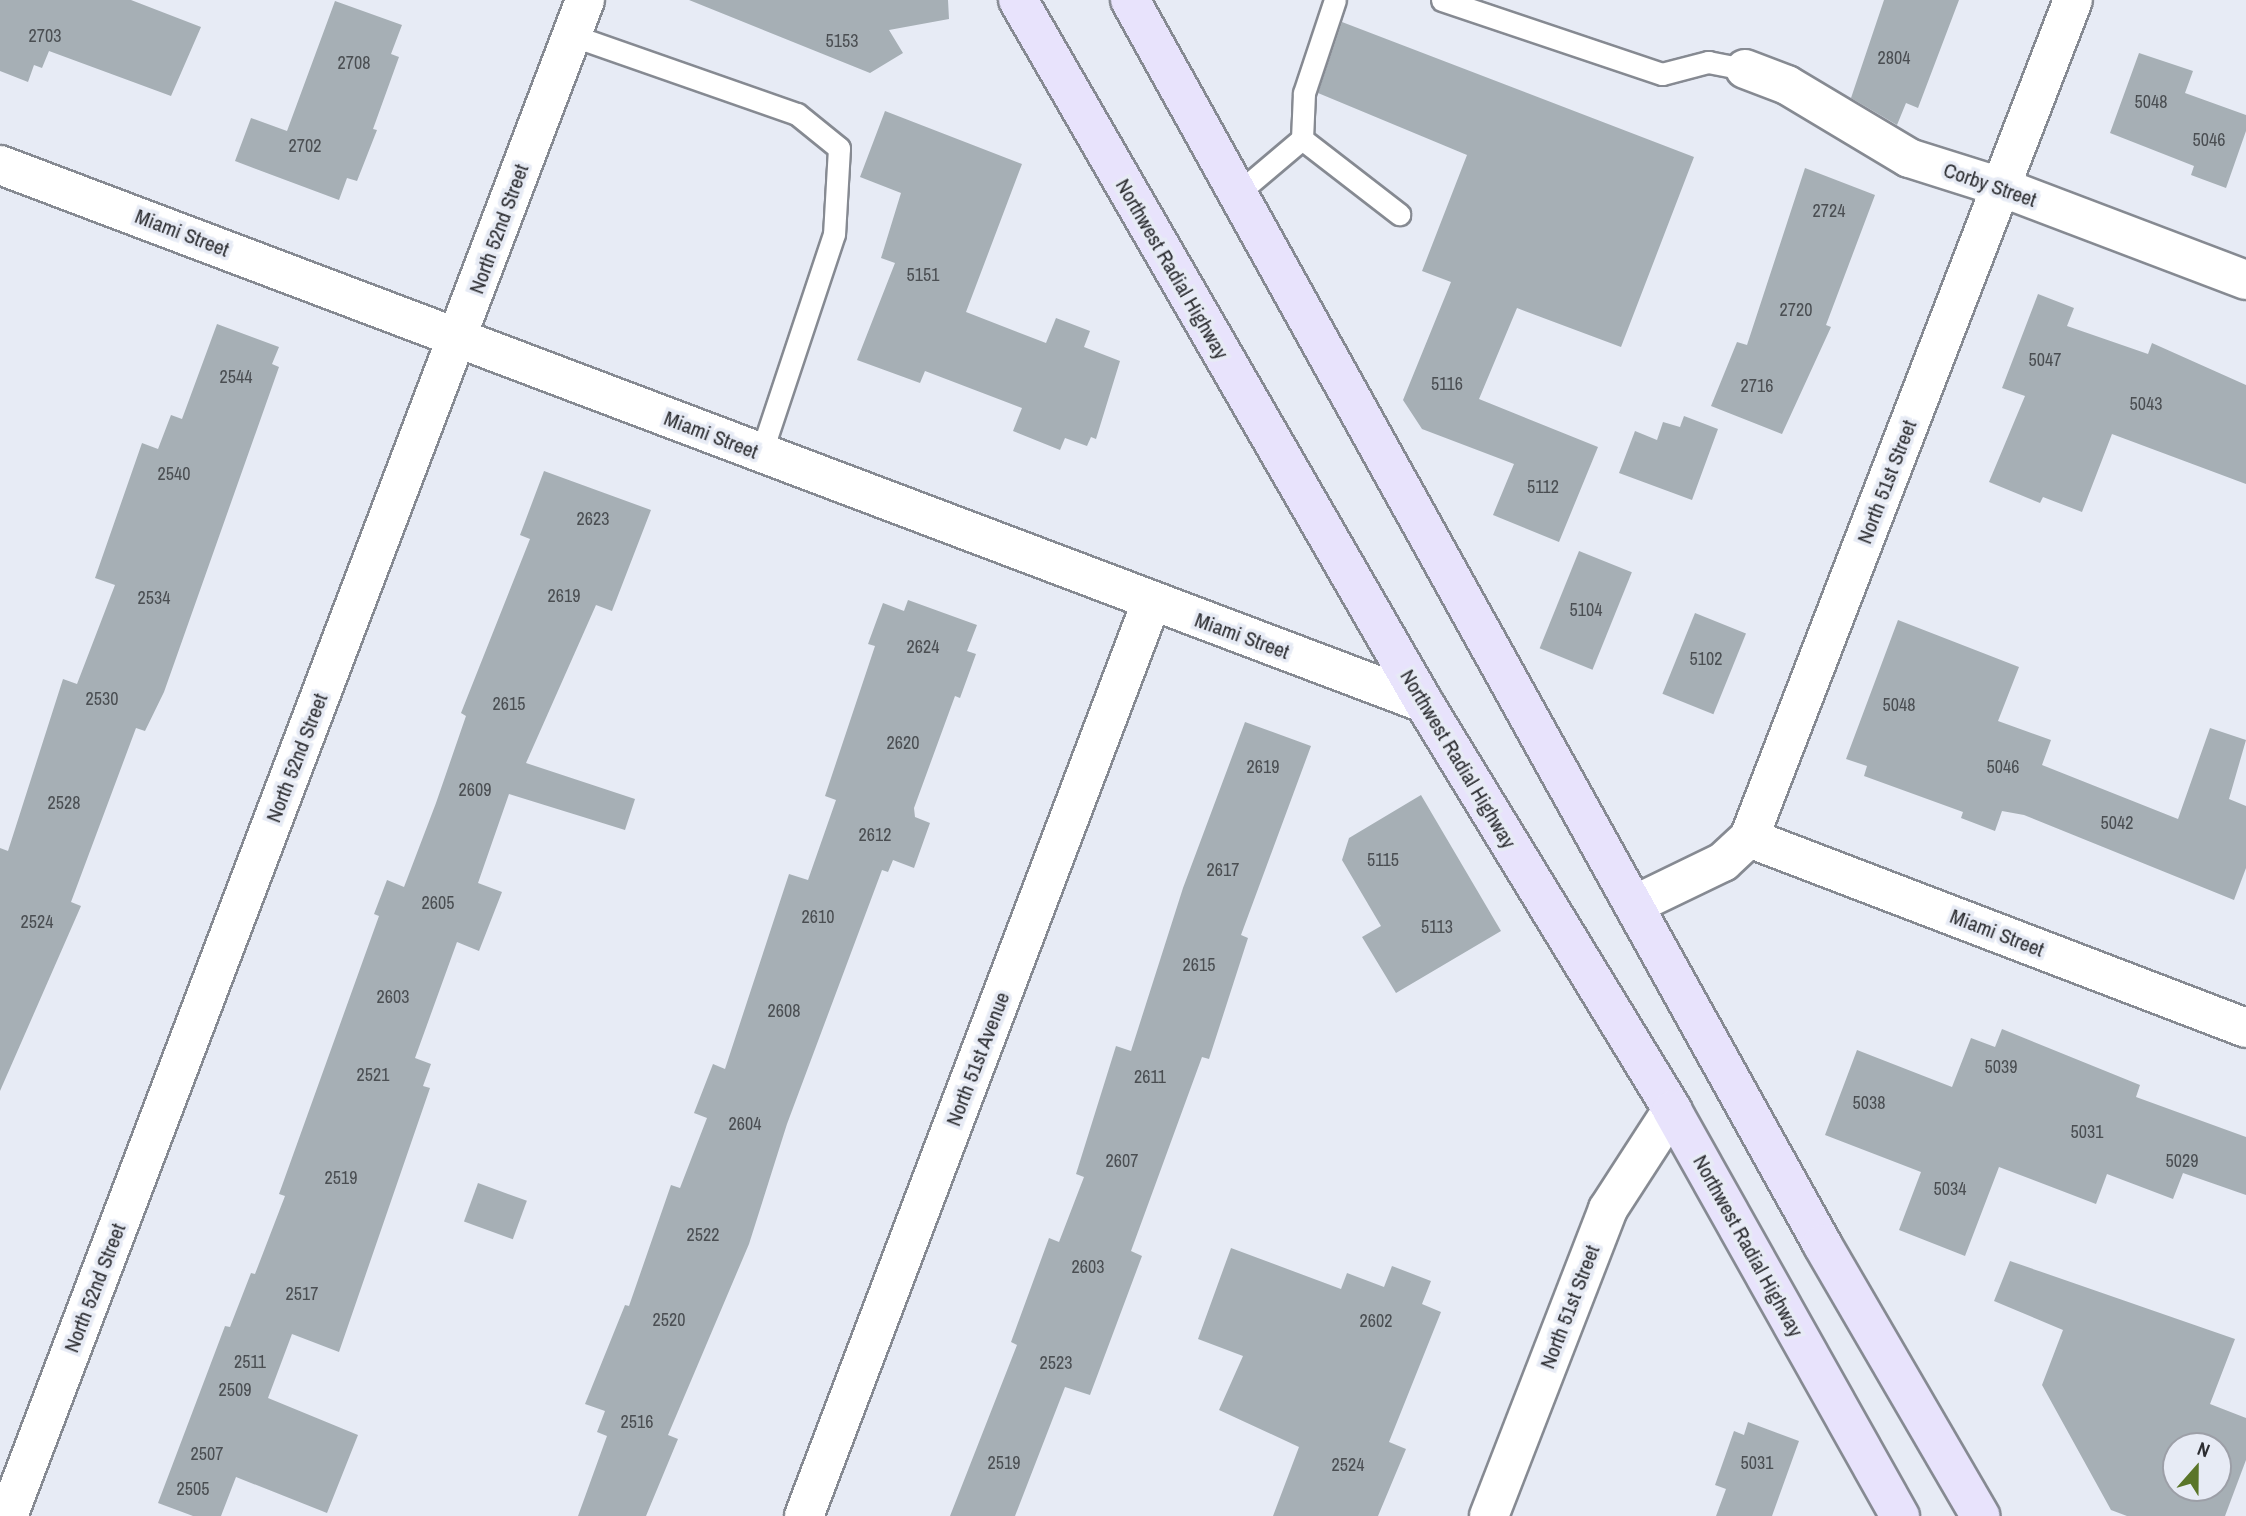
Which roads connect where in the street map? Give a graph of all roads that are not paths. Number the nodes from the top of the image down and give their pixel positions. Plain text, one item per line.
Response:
1 (584, 0) edge
2 (1018, 0) edge
3 (1130, 0) edge
4 (1335, 0) edge
5 (1443, 0) edge
6 (2073, 0) edge
7 (571, 35) junction
8 (1745, 69) joint
9 (1302, 139) junction
10 (0, 165) edge
11 (2001, 187) junction
12 (1238, 193) junction
13 (1399, 214) dead end
14 (2246, 280) edge
15 (458, 338) junction
16 (761, 454) junction
17 (1151, 603) junction
18 (1424, 704) junction
19 (1749, 838) junction
20 (1634, 905) junction
21 (2246, 1028) edge
22 (1672, 1110) junction
23 (8, 1516) edge
24 (804, 1516) edge
25 (1489, 1516) edge
26 (1900, 1516) edge
27 (1980, 1516) edge

1 - 7 street, North 52nd Street
2 - 18 main road, Northwest Radial Highway
3 - 12 main road
4 - 9 lane
5 - 8 lane
6 - 11 street, North 51st Street
7 - 15 street, North 52nd Street
7 - 16 lane
8 - 11 street, Corby Street
9 - 12 lane
9 - 13 lane
10 - 15 street, Miami Street
11 - 14 street, Corby Street
11 - 19 street, North 51st Street
12 - 20 main road
15 - 16 street, Miami Street
15 - 23 street, North 52nd Street
16 - 17 street, Miami Street
17 - 18 street, Miami Street
17 - 24 street, North 51st Avenue
18 - 22 main road, Northwest Radial Highway
19 - 20 street, North 51st Street
19 - 21 street, Miami Street
20 - 27 main road
22 - 25 street, North 51st Street
22 - 26 main road, Northwest Radial Highway

